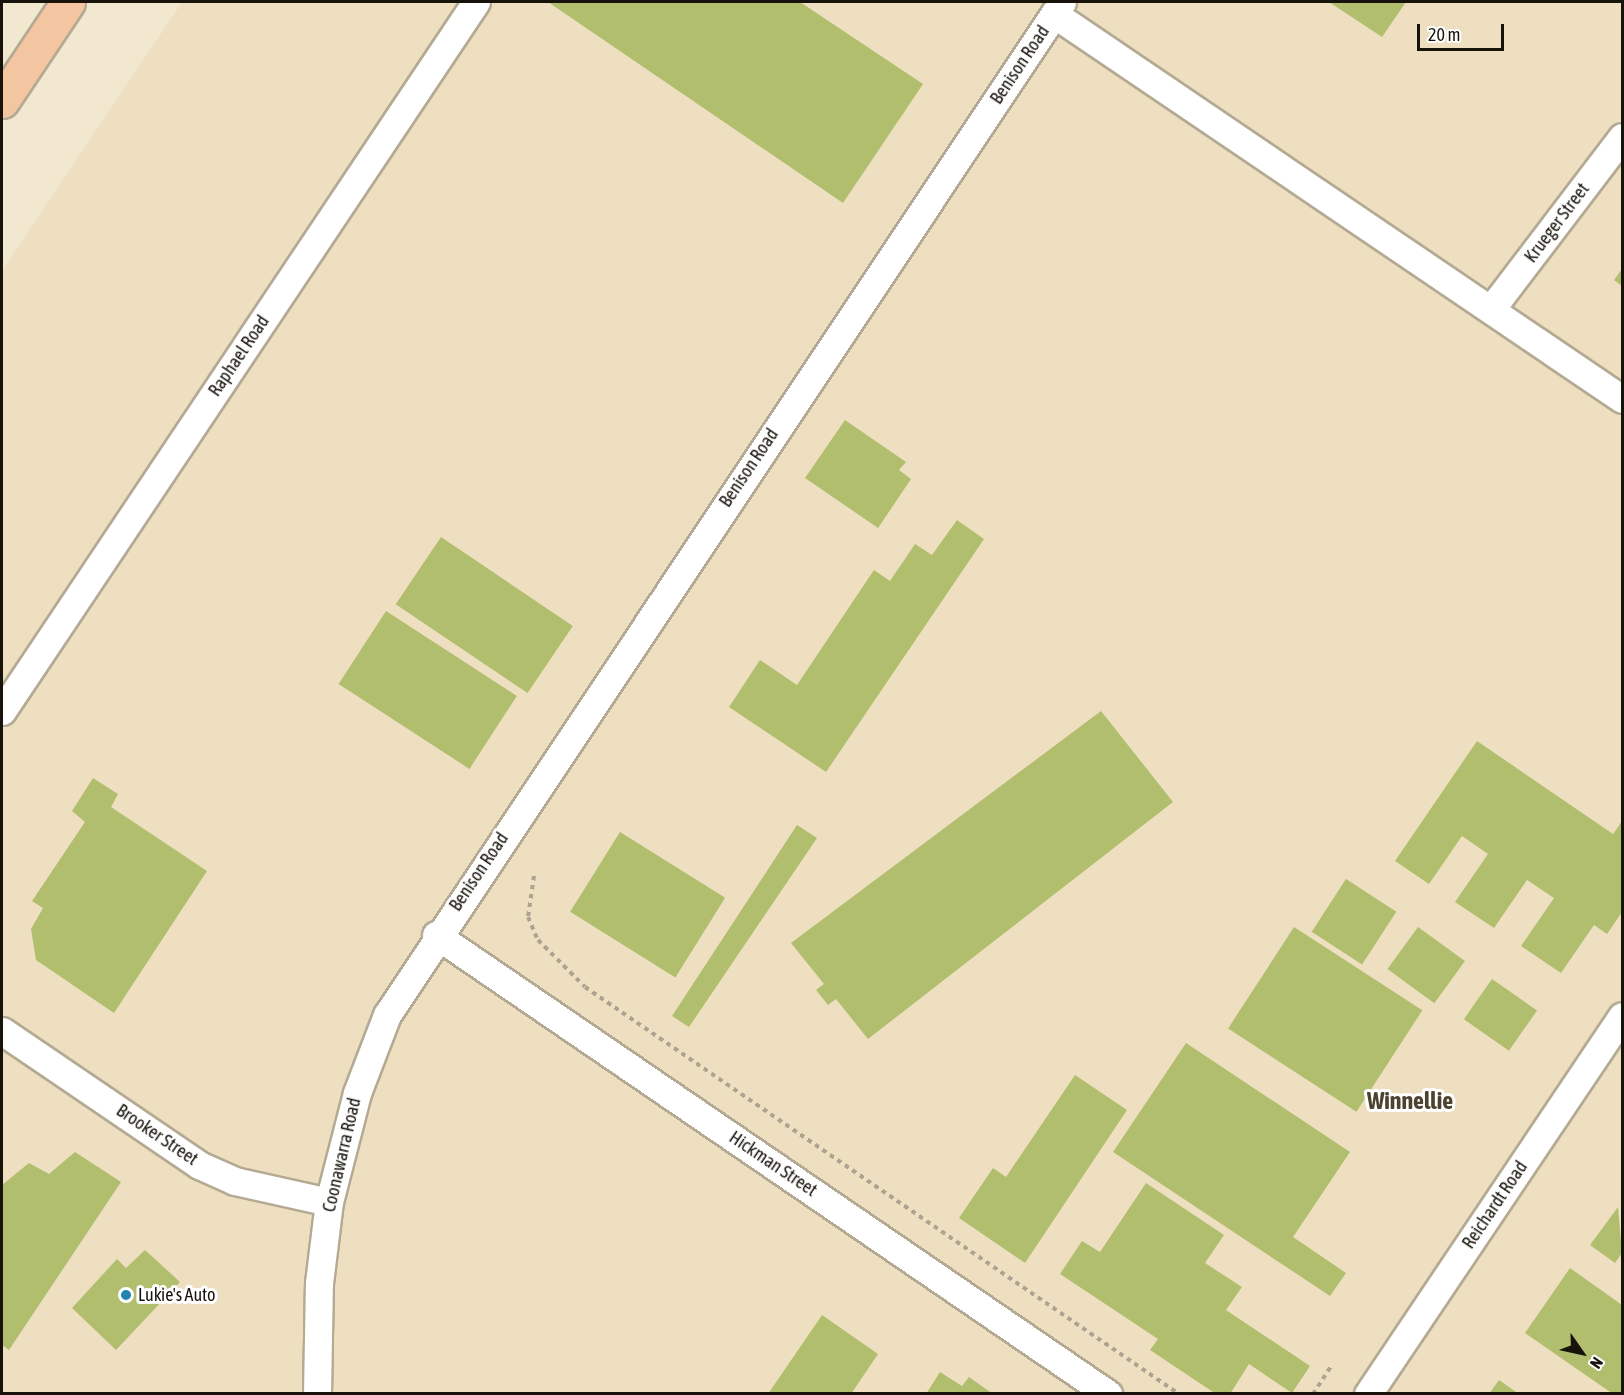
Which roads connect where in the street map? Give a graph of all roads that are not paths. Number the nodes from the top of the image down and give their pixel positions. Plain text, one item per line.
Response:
1 (68, 2) edge
2 (476, 2) edge
3 (1058, 8) edge
4 (2, 101) edge
5 (1623, 137) edge
6 (1491, 309) junction
7 (1623, 399) edge
8 (2, 711) edge
9 (436, 935) junction
10 (1623, 1016) edge
11 (2, 1031) edge
12 (329, 1202) junction
13 (317, 1394) edge
14 (1108, 1394) edge
15 (1368, 1394) edge

1 - 4 main road
2 - 8 street, Raphael Road
3 - 6 street
3 - 9 street, Benison Road
5 - 6 street, Krueger Street
6 - 7 street
9 - 12 street, Coonawarra Road
9 - 14 street, Hickman Street
10 - 15 street, Reichardt Road
11 - 12 street, Brooker Street
12 - 13 street, Coonawarra Road

